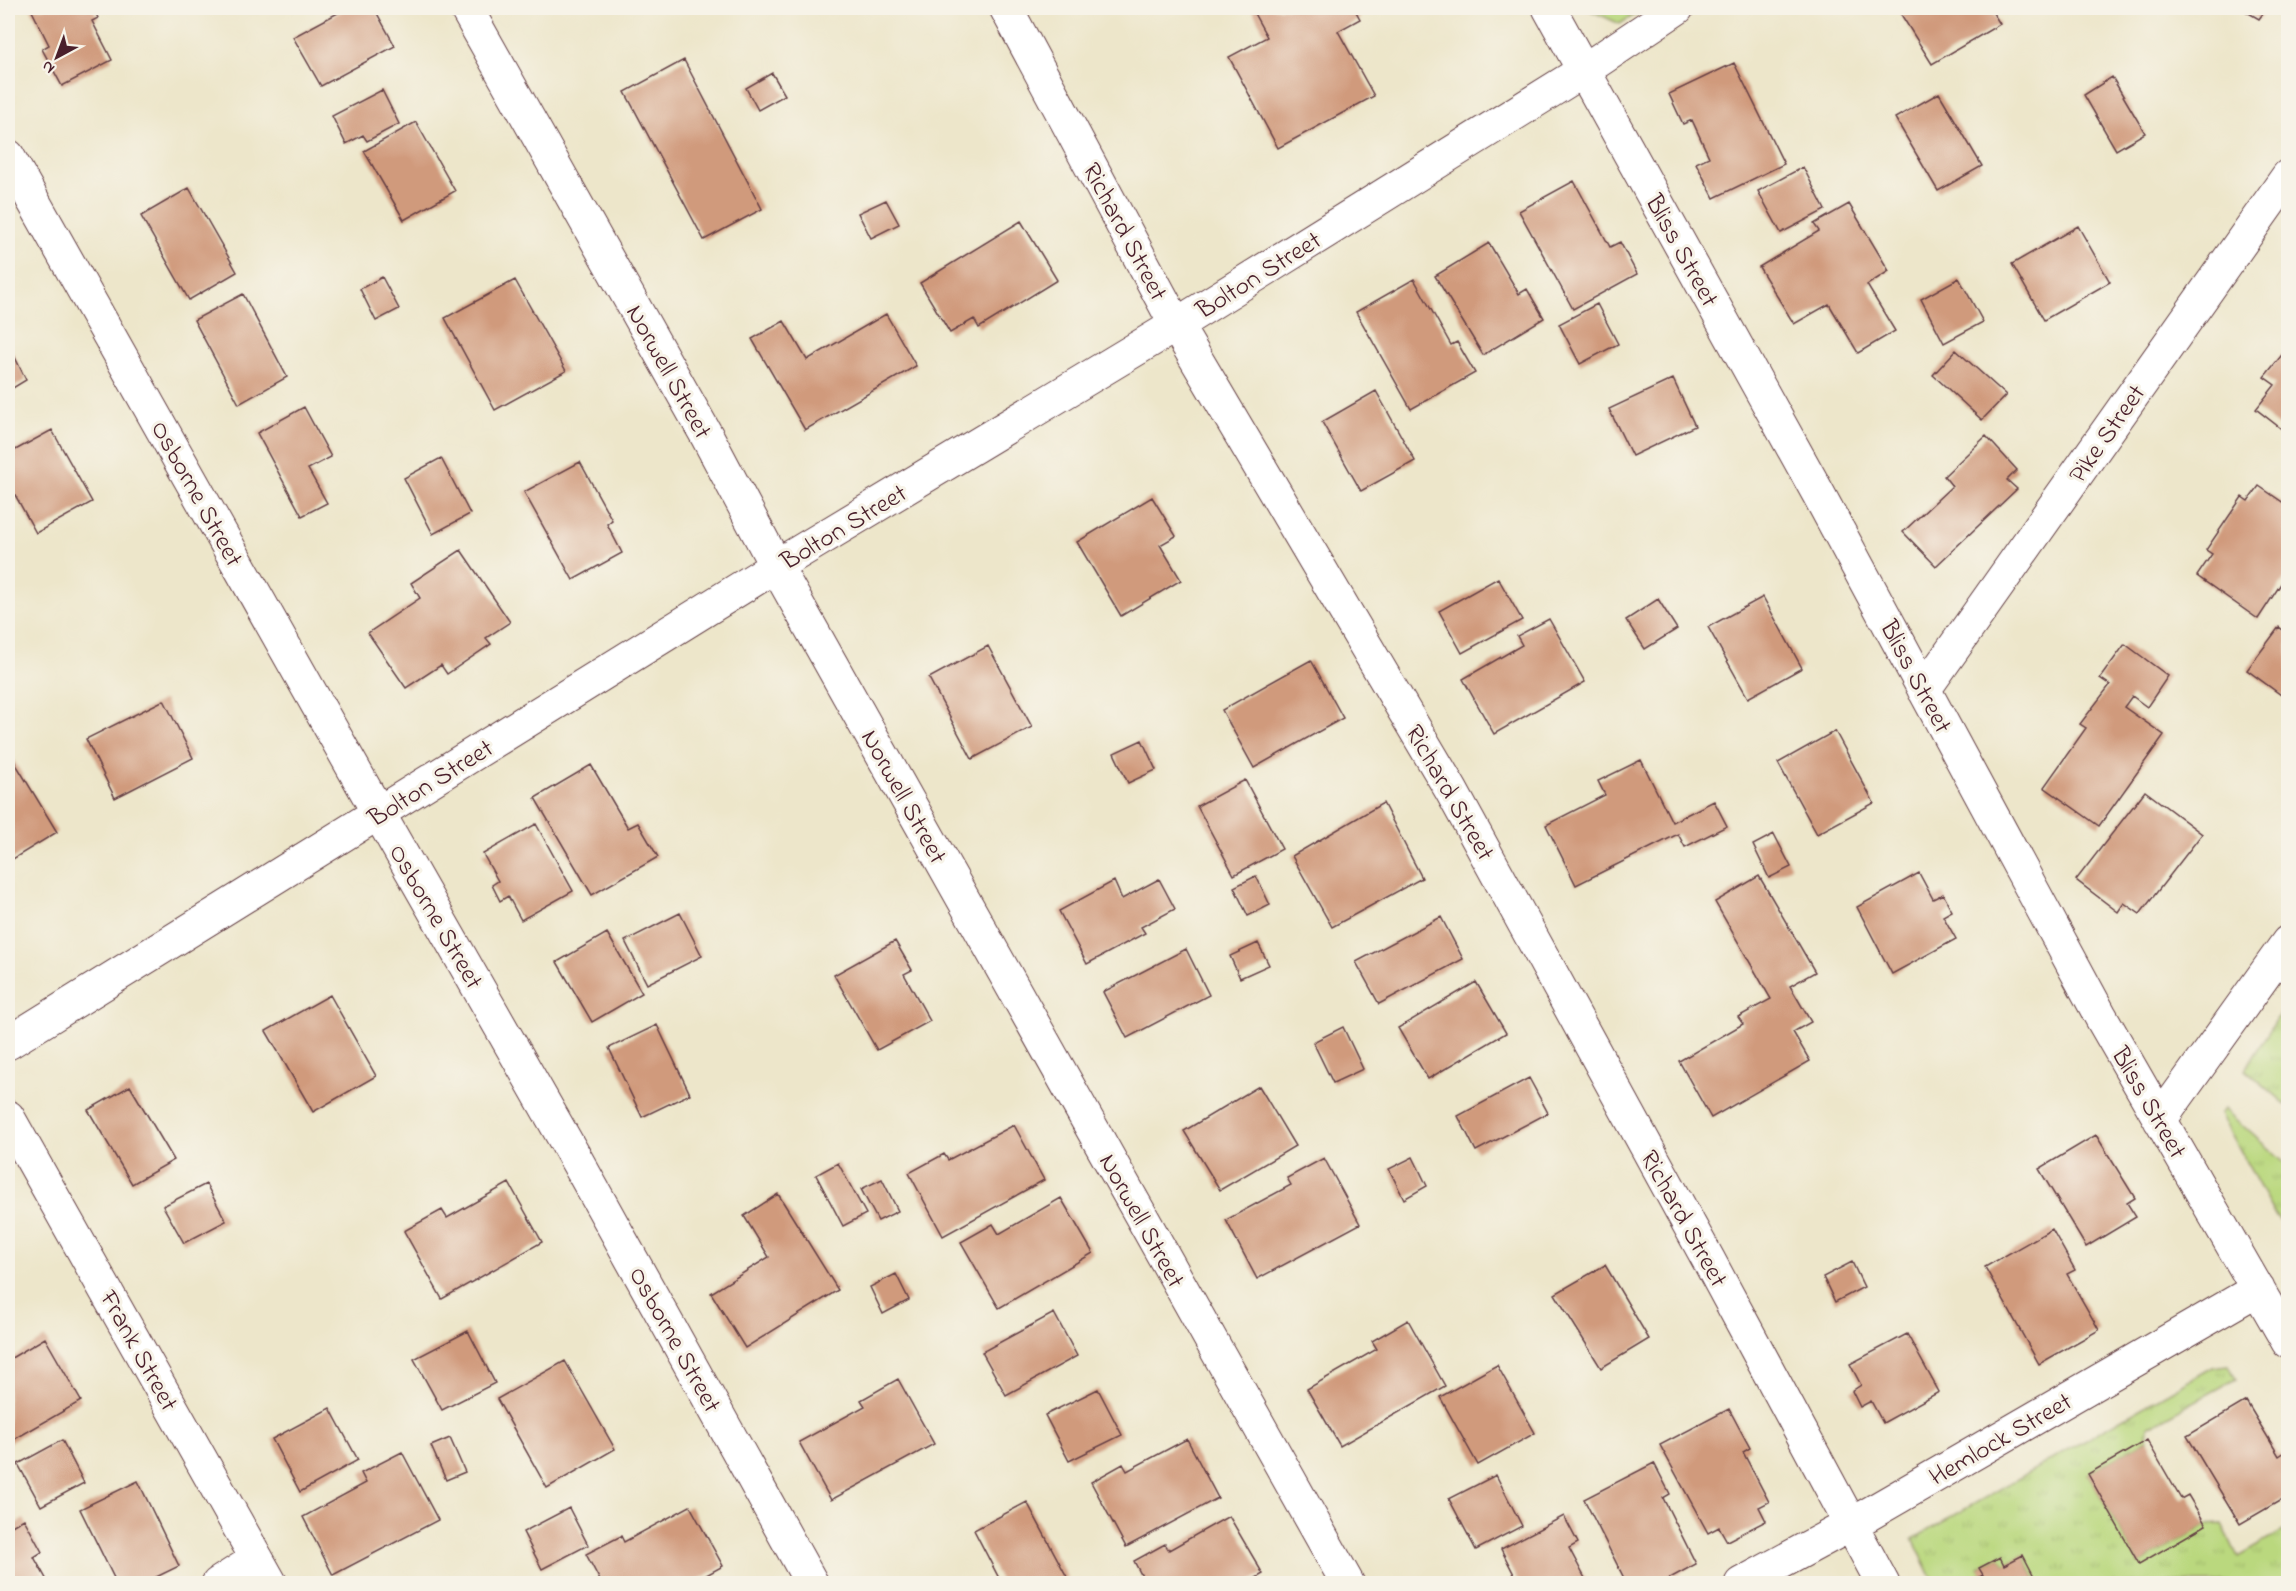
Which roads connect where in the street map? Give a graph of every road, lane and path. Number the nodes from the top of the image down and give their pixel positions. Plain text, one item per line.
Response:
1 (466, 8) edge
2 (1006, 8) edge
3 (1549, 8) edge
4 (1677, 8) edge
5 (1583, 71) junction
6 (8, 156) edge
7 (2289, 176) edge
8 (1176, 325) junction
9 (776, 566) junction
10 (1924, 690) junction
11 (379, 814) junction
12 (2289, 942) edge
13 (8, 1043) edge
14 (8, 1117) edge
15 (2160, 1120) junction
16 (2258, 1289) junction
17 (2289, 1342) edge
18 (1850, 1525) junction
19 (264, 1571) edge
20 (218, 1584) edge
21 (812, 1584) edge
22 (1348, 1584) edge
23 (1741, 1584) edge
24 (1882, 1584) edge

1 - 9 street, Norwell Street
2 - 8 street, Richard Street
3 - 5 street, Bliss Street
4 - 5 street, Bolton Street
5 - 8 street, Bolton Street
5 - 10 street, Bliss Street
6 - 11 street, Osborne Street
7 - 10 street, Pike Street
8 - 9 street, Bolton Street
8 - 18 street, Richard Street
9 - 11 street, Bolton Street
9 - 22 street, Norwell Street
10 - 15 street, Bliss Street
11 - 13 street, Bolton Street
11 - 21 street, Osborne Street
12 - 15 street
14 - 19 street, Frank Street
15 - 16 street, Bliss Street
16 - 17 street, Bliss Street
16 - 18 street, Hemlock Street
18 - 23 street, Hemlock Street
18 - 24 street, Richard Street
19 - 20 street

